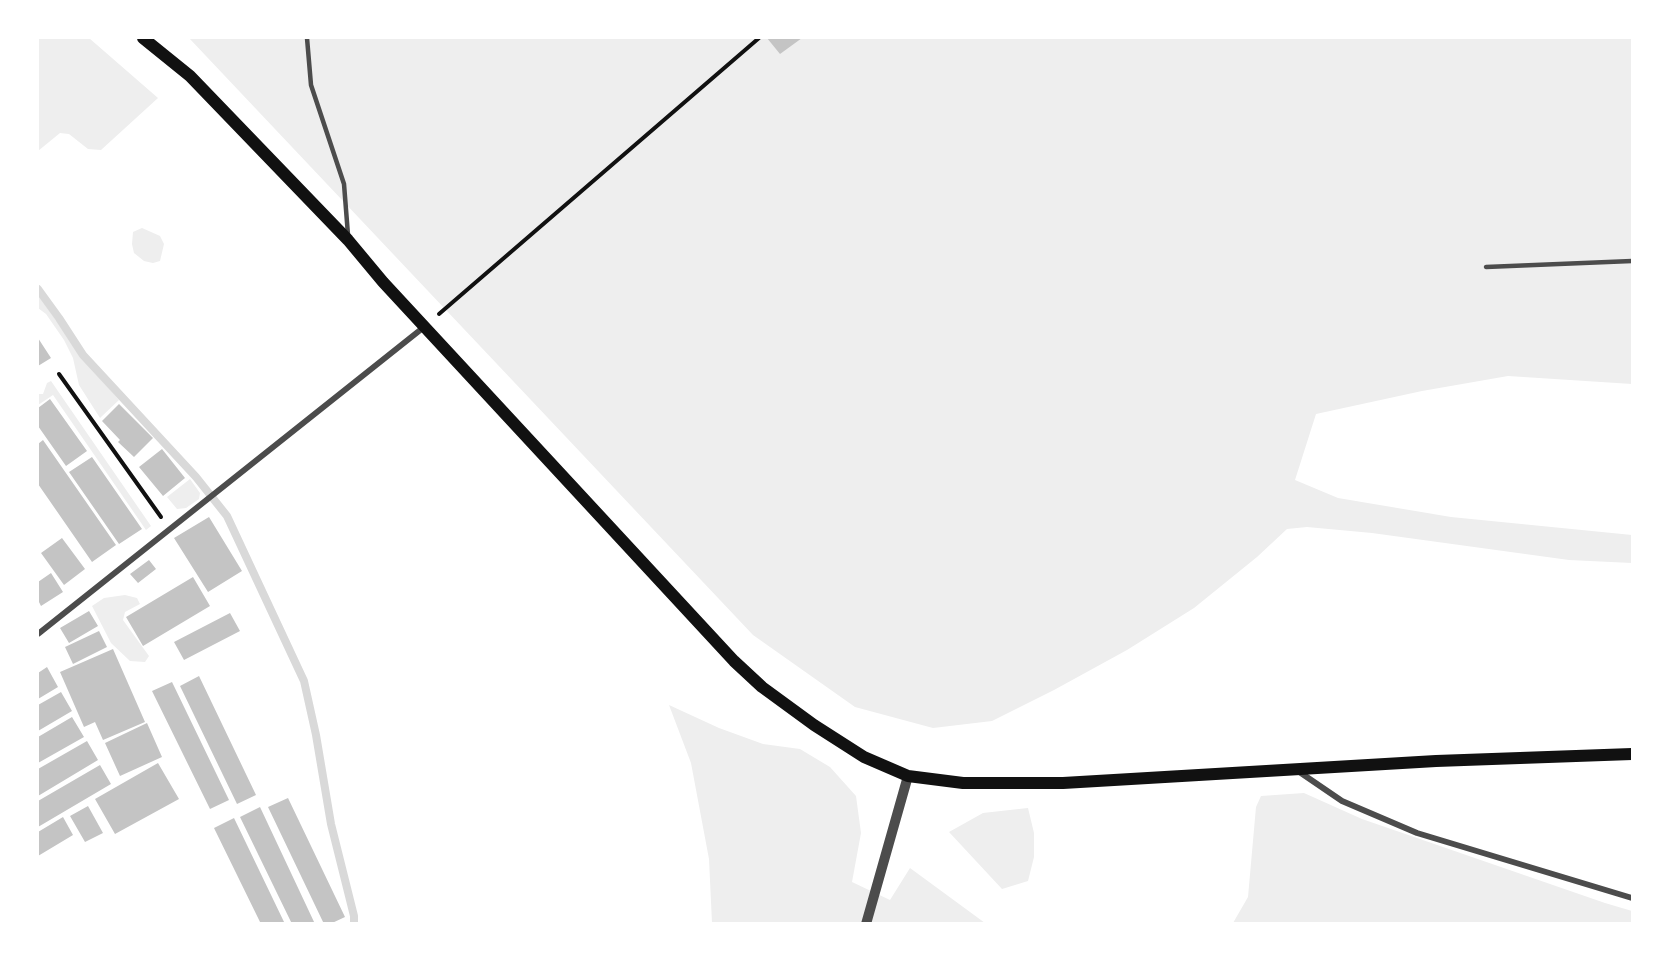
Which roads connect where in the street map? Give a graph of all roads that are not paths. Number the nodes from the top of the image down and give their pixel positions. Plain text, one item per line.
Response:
1 (143, 38) edge
2 (307, 38) edge
3 (348, 240) junction
4 (1632, 261) edge
5 (1486, 267) dead end
6 (424, 326) junction
7 (38, 633) edge
8 (1632, 754) edge
9 (1295, 769) junction
10 (908, 776) junction
11 (1632, 898) edge
12 (866, 924) edge

1 - 3 main road
2 - 3 lane
3 - 6 main road
4 - 5 lane
6 - 7 street
6 - 10 main road
8 - 9 main road
9 - 10 main road
9 - 11 street
10 - 12 street

